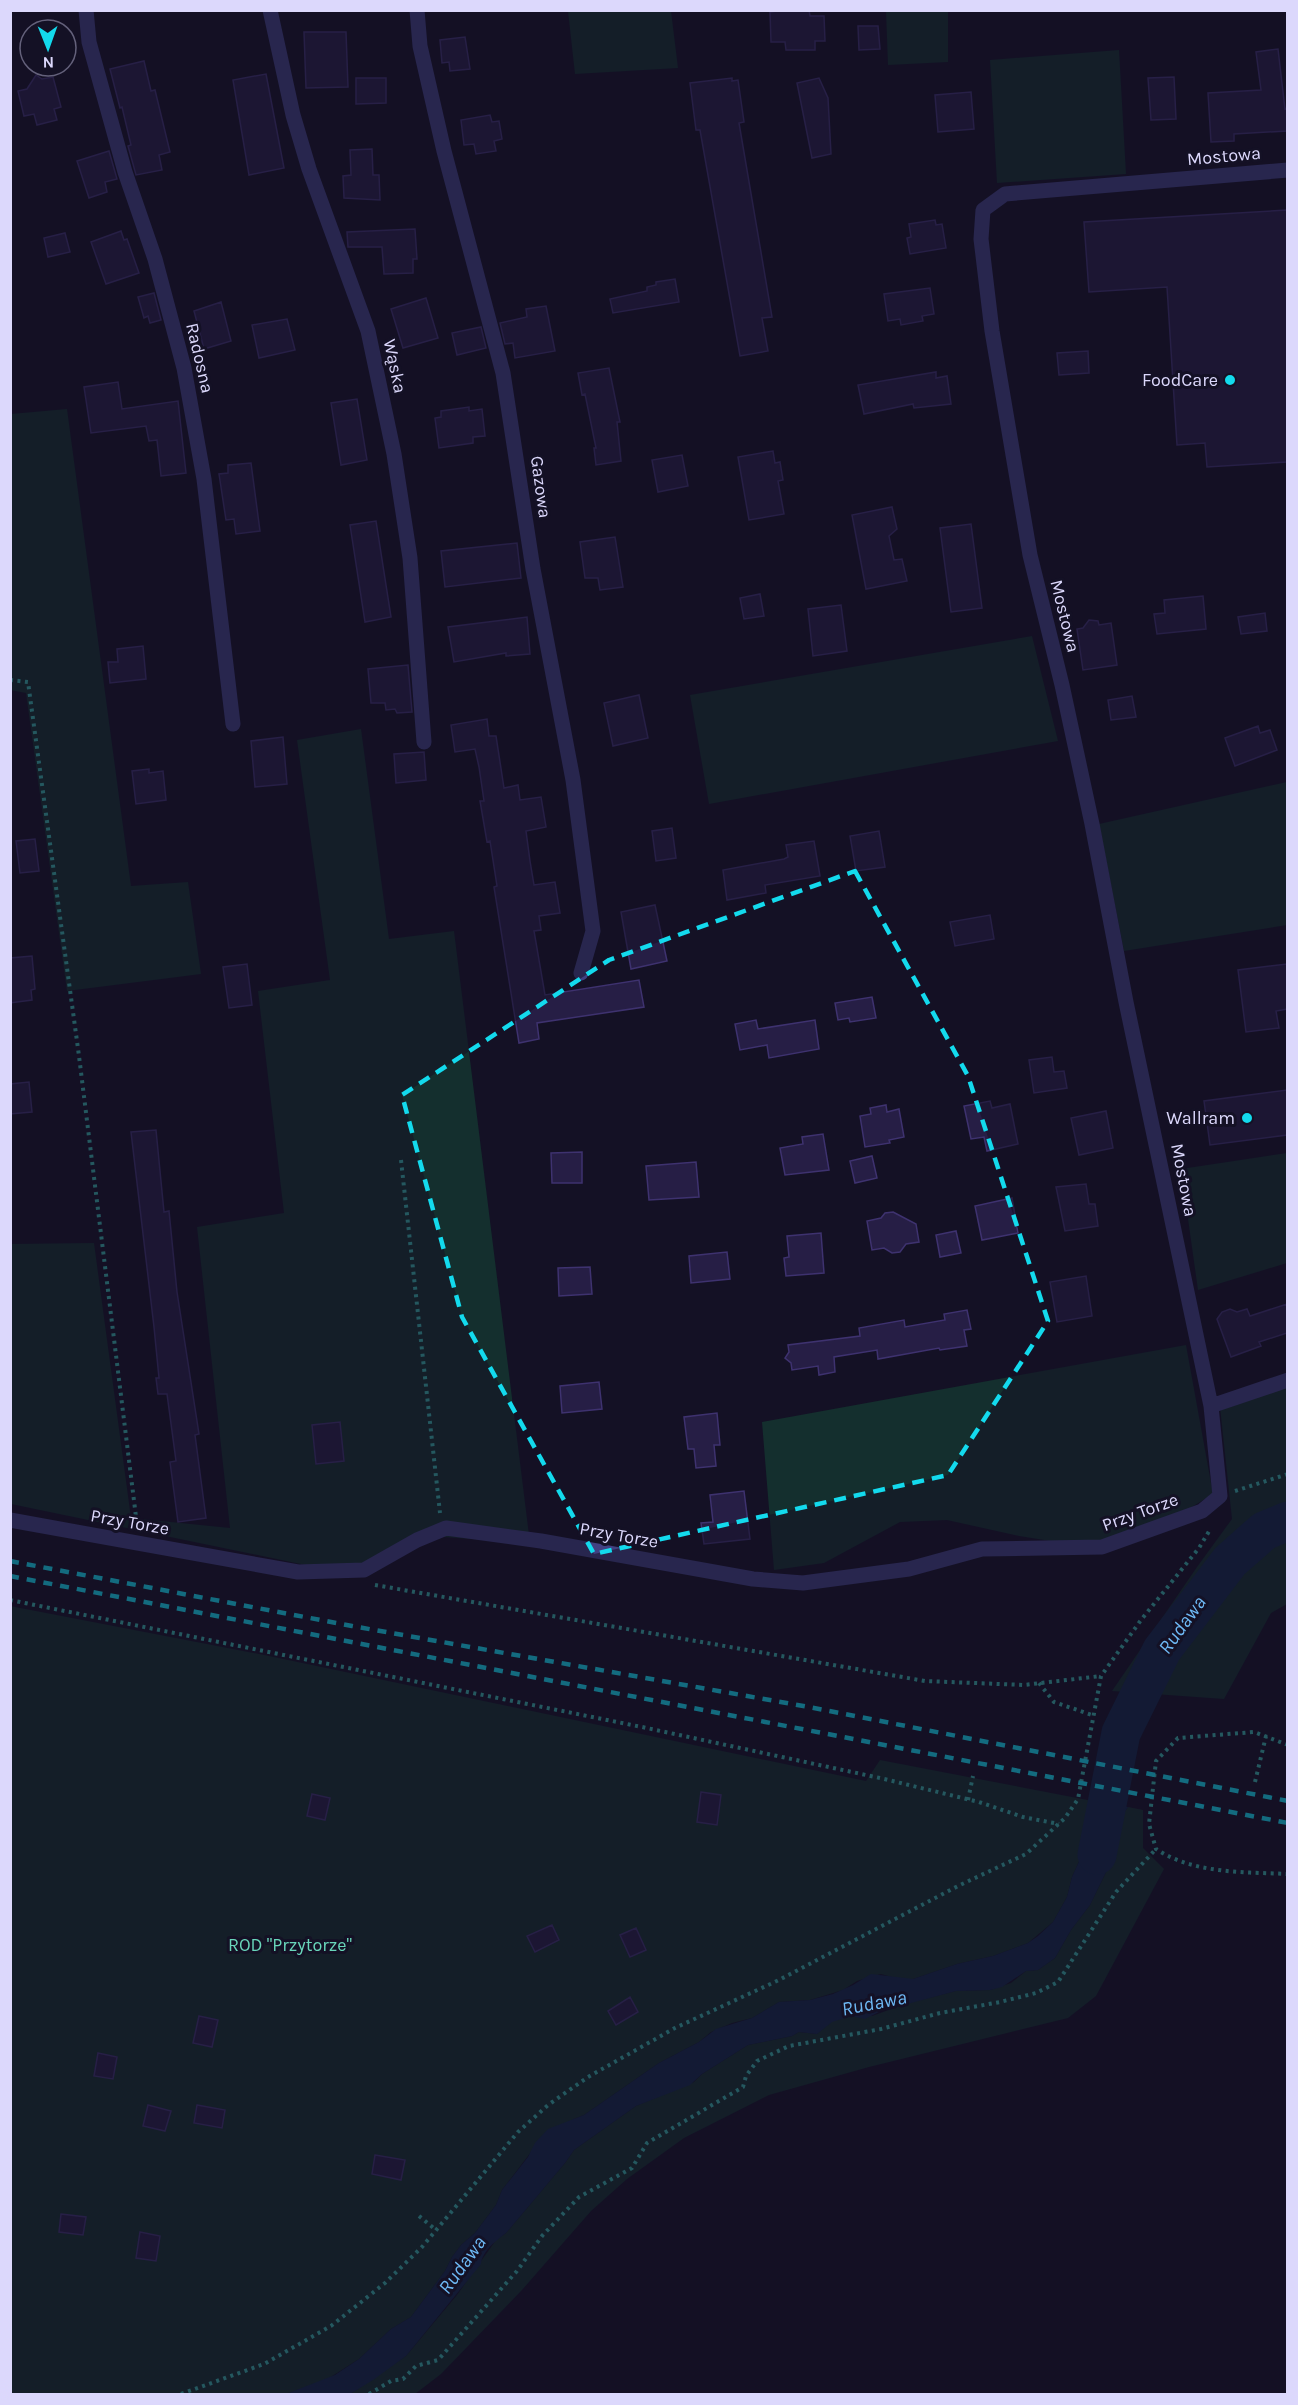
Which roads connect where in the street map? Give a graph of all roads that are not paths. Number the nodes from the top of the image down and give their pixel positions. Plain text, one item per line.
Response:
1 (86, 10) edge
2 (270, 10) edge
3 (417, 10) edge
4 (1287, 170) edge
5 (233, 724) dead end
6 (424, 742) dead end
7 (581, 973) dead end
8 (1287, 1380) edge
9 (1211, 1406) junction
10 (10, 1520) edge

1 - 5 street, Radosna
2 - 6 street, Wąska
3 - 7 street, Gazowa
4 - 9 street, Mostowa
8 - 9 street
9 - 10 street, Przy Torze

